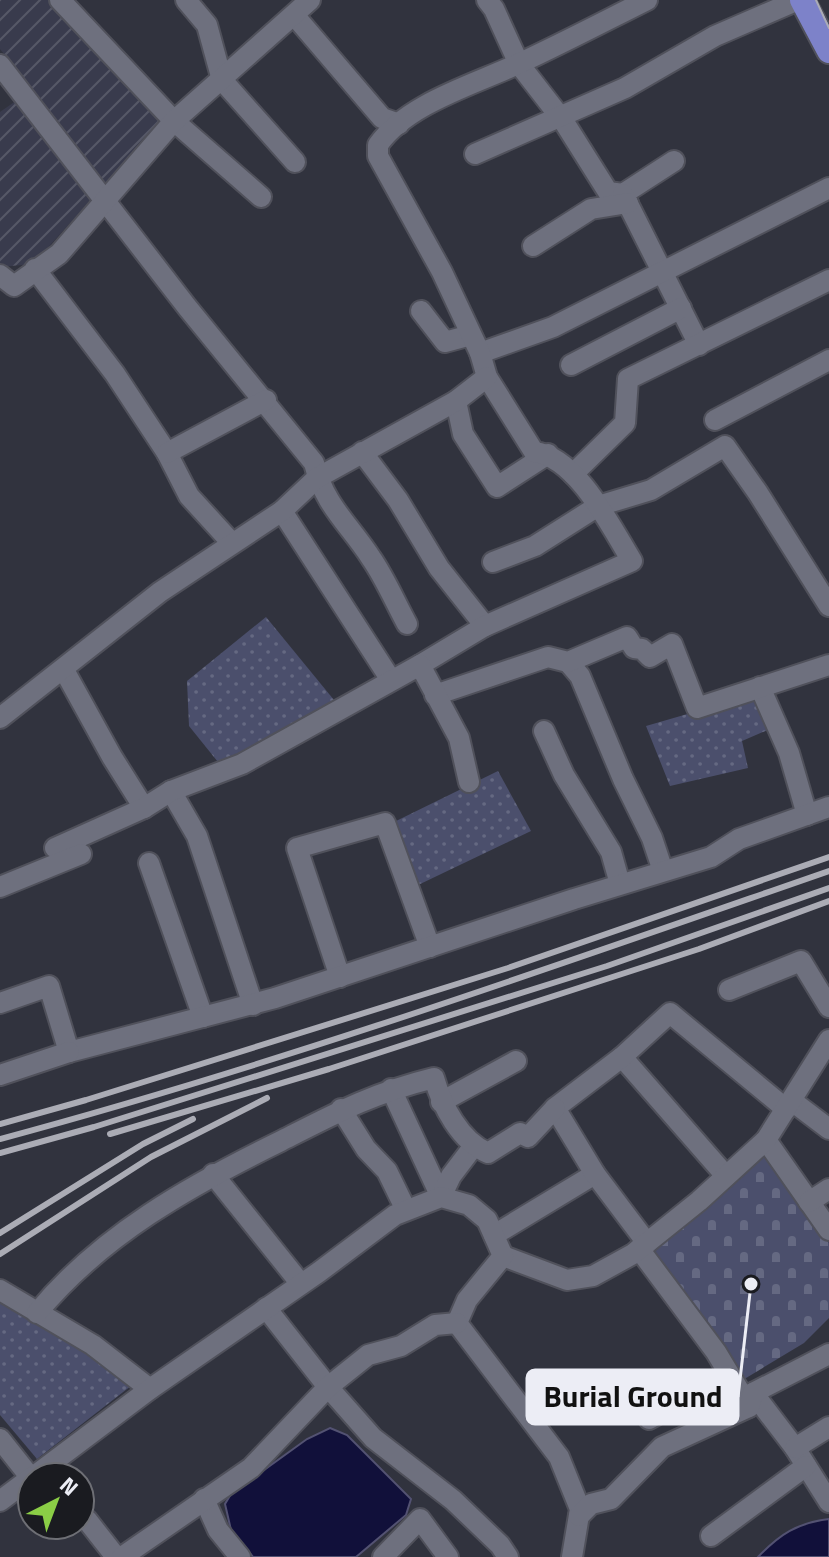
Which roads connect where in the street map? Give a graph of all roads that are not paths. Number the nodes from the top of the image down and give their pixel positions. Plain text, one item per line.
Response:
1 (60, 0) edge
2 (186, 0) edge
3 (310, 0) edge
4 (487, 0) edge
5 (647, 0) edge
6 (800, 0) edge
7 (294, 15) junction
8 (829, 51) edge
9 (519, 64) junction
10 (0, 65) edge
11 (222, 80) junction
12 (560, 117) junction
13 (174, 121) junction
14 (399, 124) junction
15 (475, 154) dead end
16 (674, 161) dead end
17 (295, 162) dead end
18 (829, 188) edge
19 (261, 197) dead end
20 (625, 198) junction
21 (105, 200) junction
22 (533, 246) dead end
23 (35, 269) junction
24 (663, 272) junction
25 (0, 275) edge
26 (829, 280) edge
27 (681, 308) junction
28 (421, 311) dead end
29 (476, 344) junction
30 (699, 345) junction
31 (829, 360) edge
32 (571, 365) dead end
33 (487, 377) junction
34 (266, 400) junction
35 (456, 401) junction
36 (715, 420) dead end
37 (362, 452) junction
38 (167, 453) junction
39 (548, 454) junction
40 (573, 474) junction
41 (317, 478) junction
42 (598, 506) junction
43 (282, 511) junction
44 (231, 542) junction
45 (493, 562) dead end
46 (829, 606) edge
47 (407, 624) dead end
48 (485, 626) junction
49 (568, 662) junction
50 (420, 665) junction
51 (829, 665) edge
52 (64, 670) junction
53 (391, 680) junction
54 (760, 687) junction
55 (435, 695) junction
56 (0, 718) edge
57 (544, 731) dead end
58 (469, 782) dead end
59 (171, 791) junction
60 (829, 807) edge
61 (144, 808) junction
62 (807, 815) junction
63 (55, 848) dead end
64 (81, 854) dead end
65 (149, 863) dead end
66 (663, 871) junction
67 (620, 884) junction
68 (0, 887) edge
69 (430, 947) junction
70 (340, 977) junction
71 (729, 990) dead end
72 (0, 1003) edge
73 (253, 1005) junction
74 (829, 1007) edge
75 (203, 1017) junction
76 (829, 1040) edge
77 (69, 1052) junction
78 (622, 1057) junction
79 (516, 1061) dead end
80 (0, 1075) edge
81 (391, 1089) junction
82 (441, 1102) junction
83 (789, 1105) junction
84 (555, 1108) junction
85 (341, 1109) junction
86 (829, 1129) edge
87 (766, 1140) junction
88 (473, 1147) junction
89 (213, 1174) junction
90 (595, 1174) junction
91 (726, 1176) junction
92 (829, 1189) edge
93 (441, 1197) junction
94 (809, 1202) junction
95 (406, 1210) junction
96 (829, 1230) edge
97 (494, 1235) junction
98 (643, 1246) junction
99 (503, 1256) junction
100 (301, 1284) junction
101 (0, 1290) edge
102 (266, 1308) junction
103 (37, 1313) junction
104 (457, 1323) junction
105 (829, 1354) edge
106 (729, 1375) junction
107 (328, 1387) junction
108 (150, 1389) junction
109 (751, 1400) junction
110 (649, 1419) dead end
111 (829, 1427) edge
112 (0, 1439) edge
113 (795, 1448) junction
114 (19, 1461) edge
115 (53, 1461) edge
116 (806, 1466) junction
117 (204, 1499) junction
118 (829, 1502) edge
119 (579, 1516) junction
120 (96, 1530) edge
121 (711, 1536) dead end
122 (119, 1557) edge
123 (240, 1557) edge
124 (383, 1557) edge
125 (448, 1557) edge
126 (508, 1557) edge
127 (572, 1557) edge

1 - 13 street
2 - 11 street
3 - 7 street
4 - 9 street
5 - 9 street
6 - 8 main road
6 - 12 street
7 - 11 street
7 - 14 street
9 - 12 street
9 - 14 street
10 - 21 street
11 - 13 street
11 - 17 street
12 - 15 street
12 - 20 street
13 - 19 street
13 - 21 street
14 - 29 street
16 - 20 street
18 - 24 street
20 - 22 street
20 - 24 street
21 - 23 street
21 - 34 street
23 - 25 street
23 - 38 street
24 - 27 street
24 - 29 street
26 - 30 street
27 - 30 street
27 - 32 street
28 - 29 street
29 - 33 street
30 - 40 street
31 - 36 street
33 - 35 street
33 - 39 street
34 - 38 street
34 - 41 street
35 - 37 street
35 - 39 street
37 - 41 street
37 - 48 street
38 - 44 street
39 - 40 street
40 - 42 street
41 - 43 street
41 - 47 street
42 - 45 street
42 - 46 street
42 - 48 street
43 - 44 street
43 - 53 street
44 - 52 street
48 - 50 street
49 - 54 street
49 - 55 street
49 - 66 street
50 - 53 street
50 - 55 street
51 - 54 street
52 - 56 street
52 - 61 street
53 - 59 street
54 - 62 street
55 - 58 street
57 - 67 street
59 - 61 street
59 - 73 street
60 - 62 street
61 - 63 street
62 - 66 street
64 - 68 street
65 - 75 street
66 - 67 street
67 - 69 street
69 - 70 street
69 - 70 street
70 - 73 street
71 - 74 street
72 - 77 street
73 - 75 street
75 - 77 street
76 - 83 street
77 - 80 street
78 - 83 street
78 - 84 street
78 - 91 street
79 - 82 street
81 - 82 street
81 - 85 street
81 - 93 street
82 - 88 street
83 - 86 street
83 - 87 street
84 - 88 street
84 - 90 street
85 - 89 street
85 - 95 street
87 - 91 street
87 - 94 street
88 - 93 street
89 - 100 street
89 - 103 street
90 - 97 street
90 - 98 street
91 - 98 street
92 - 94 street
93 - 95 street
93 - 97 street
94 - 96 street
95 - 100 street
97 - 99 street
98 - 99 street
98 - 106 street
99 - 104 street
100 - 102 street
101 - 103 street
102 - 107 street
102 - 108 street
103 - 108 street
104 - 107 street
104 - 119 street
105 - 109 street
106 - 109 street
106 - 110 street
107 - 117 street
107 - 126 street
108 - 115 street
109 - 113 street
109 - 119 street
111 - 113 street
112 - 114 street
113 - 116 street
116 - 118 street
116 - 121 street
117 - 122 street
117 - 123 street
119 - 127 street
120 - 122 street
124 - 125 street

